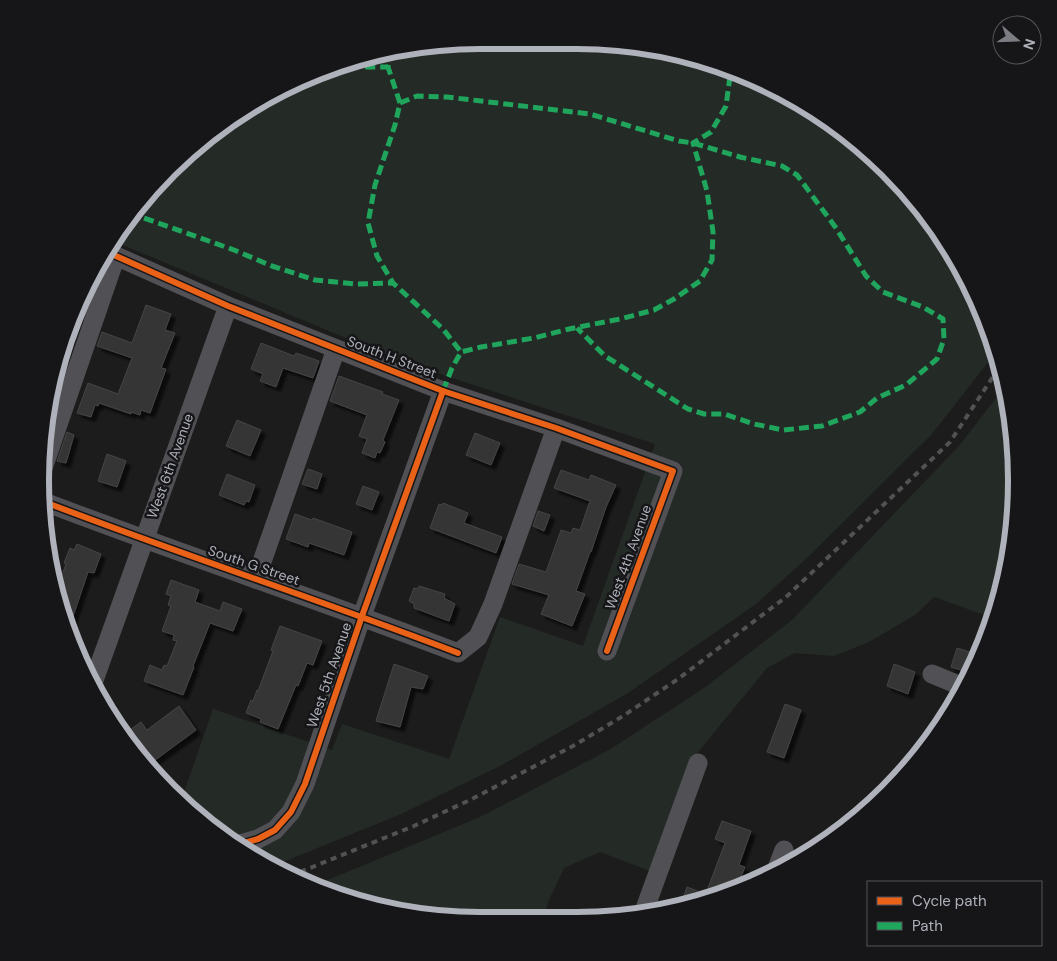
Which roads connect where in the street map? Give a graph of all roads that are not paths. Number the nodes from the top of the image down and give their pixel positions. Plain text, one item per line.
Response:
1 (113, 255) edge
2 (110, 260) edge
3 (228, 306) junction
4 (336, 349) junction
5 (443, 391) junction
6 (556, 428) junction
7 (51, 444) edge
8 (673, 471) joint
9 (50, 504) edge
10 (144, 540) junction
11 (256, 579) junction
12 (362, 616) junction
13 (607, 651) dead end
14 (932, 674) dead end
15 (96, 676) edge
16 (957, 684) edge
17 (698, 763) dead end
18 (246, 842) edge
19 (784, 850) dead end
20 (780, 861) edge
21 (645, 907) edge

1 - 3 street, South H Street
2 - 7 street
3 - 4 street, South H Street
3 - 10 street, West 6th Avenue
4 - 5 street, South H Street
4 - 11 street
5 - 6 street, South H Street
5 - 12 street, West 5th Avenue
6 - 8 street, South H Street
6 - 12 street, South G Street
8 - 13 street, West 4th Avenue
9 - 10 street, South G Street
10 - 11 street, South G Street
10 - 15 street, West 6th Avenue
11 - 12 street, South G Street
12 - 18 street, West 5th Avenue
14 - 16 street
17 - 21 street
19 - 20 street

